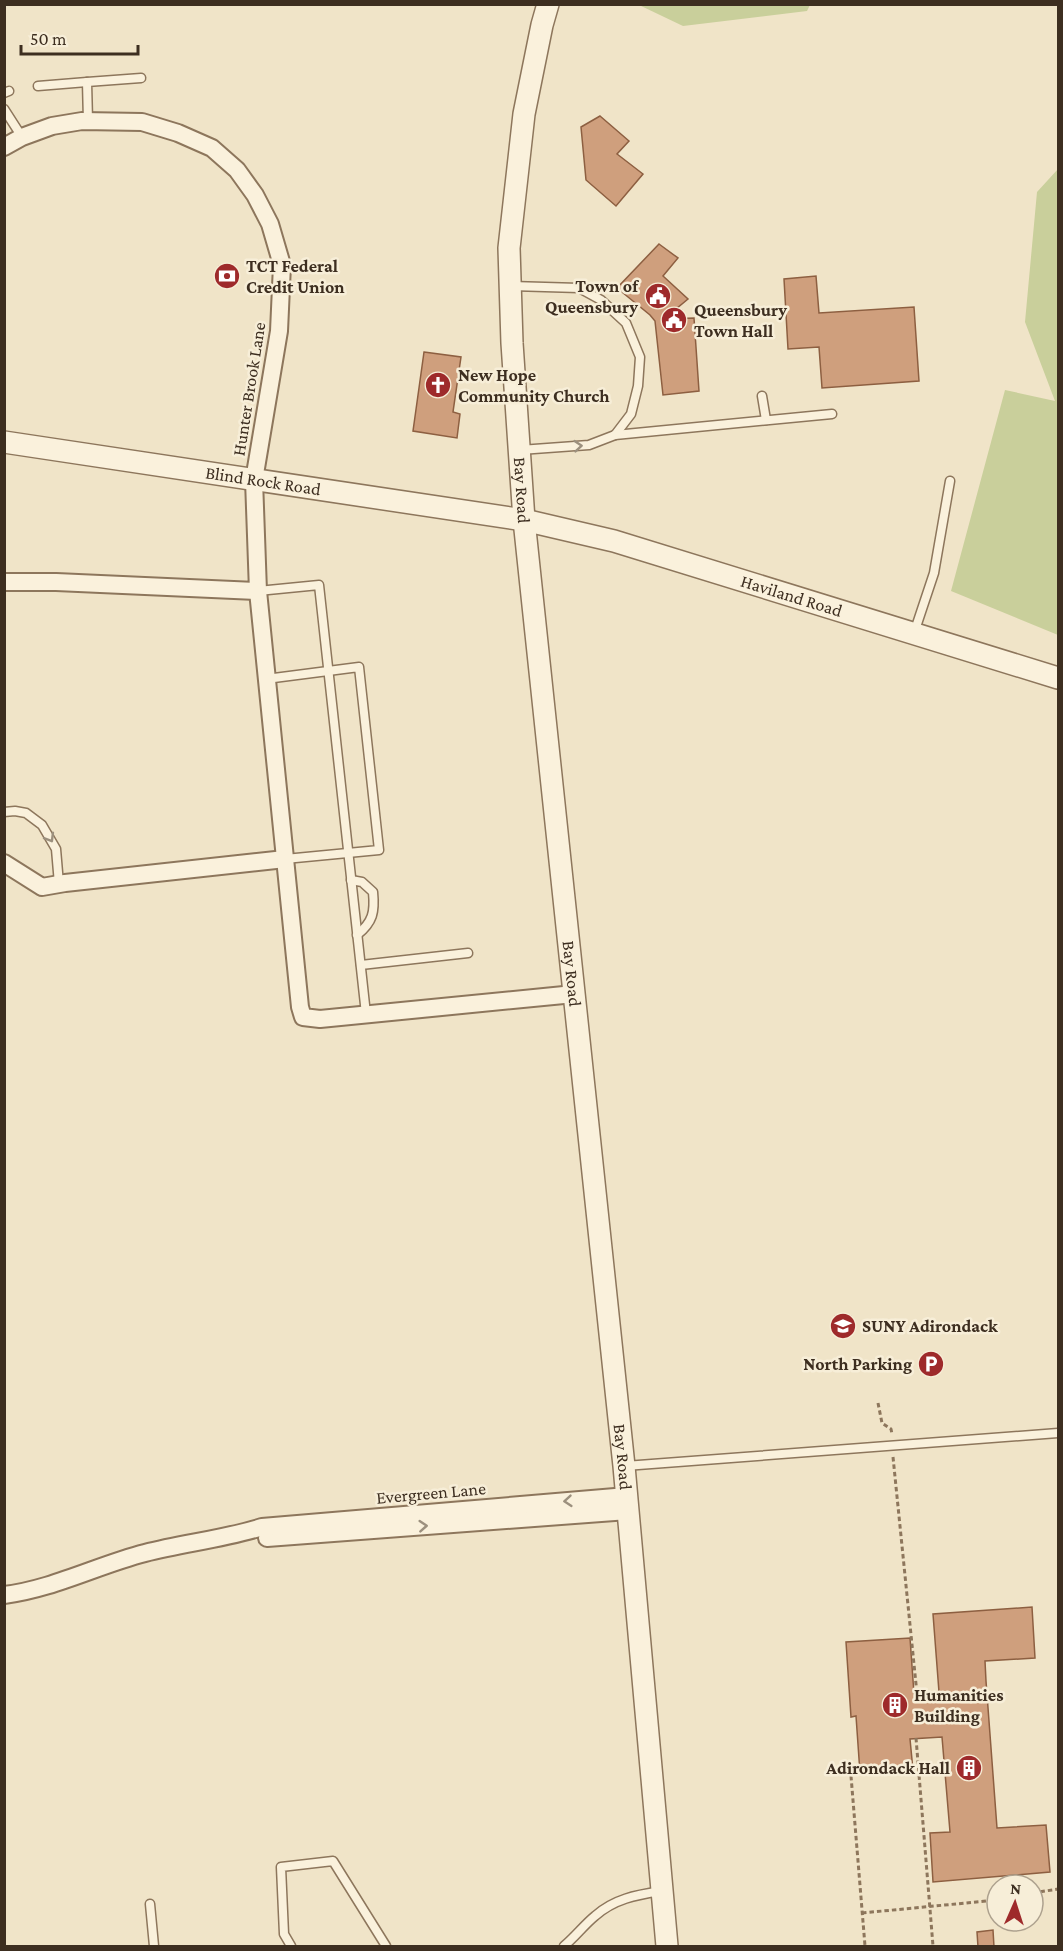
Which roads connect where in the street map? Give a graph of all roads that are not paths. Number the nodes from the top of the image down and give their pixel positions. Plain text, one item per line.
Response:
1 (548, 4) edge
2 (141, 78) dead end
3 (87, 82) junction
4 (38, 86) dead end
5 (4, 109) edge
6 (88, 120) junction
7 (22, 136) junction
8 (4, 147) edge
9 (511, 286) junction
10 (762, 396) dead end
11 (832, 414) dead end
12 (765, 420) junction
13 (615, 435) junction
14 (4, 442) edge
15 (519, 450) junction
16 (254, 480) junction
17 (950, 481) dead end
18 (524, 520) junction
19 (4, 582) edge
20 (258, 591) junction
21 (914, 634) junction
22 (328, 671) junction
23 (1059, 678) edge
24 (267, 679) junction
25 (4, 812) edge
26 (348, 853) junction
27 (285, 859) junction
28 (4, 863) edge
29 (351, 880) junction
30 (59, 884) junction
31 (357, 935) junction
32 (468, 953) dead end
33 (361, 965) junction
34 (574, 994) junction
35 (366, 1014) junction
36 (1059, 1433) edge
37 (624, 1466) junction
38 (627, 1503) junction
39 (4, 1595) edge
40 (662, 1890) junction
41 (150, 1904) dead end
42 (154, 1947) edge
43 (291, 1947) edge
44 (386, 1947) edge
45 (564, 1947) edge
46 (667, 1947) edge

1 - 9 street, Bay Road
2 - 3 lane
3 - 4 lane
3 - 6 lane
5 - 7 lane
6 - 7 street, Hunter Brook Lane
6 - 16 street, Hunter Brook Lane
7 - 8 street, Hunter Brook Lane
9 - 13 lane
9 - 15 street, Bay Road
10 - 12 lane
11 - 12 lane
12 - 13 lane
15 -> 13 lane
14 - 16 street, Blind Rock Road
15 - 18 street, Bay Road
16 - 18 street, Blind Rock Road
16 - 20 street, Hunter Brook Lane
17 - 21 lane
18 - 21 street, Haviland Road
18 - 34 street, Bay Road
19 - 20 street
20 - 22 lane
20 - 24 street, Hunter Brook Lane
21 - 23 street, Haviland Road
22 - 24 lane
22 - 26 lane
22 - 26 lane
24 - 27 street, Hunter Brook Lane
25 -> 30 lane
26 - 27 lane
26 - 29 lane
27 - 30 street
27 - 35 street, Hunter Brook Lane
28 - 30 street
29 - 31 lane
29 - 31 lane
31 - 33 lane
32 - 33 lane
33 - 35 lane
34 - 35 street
34 - 37 street, Bay Road
36 - 37 lane
37 - 38 street, Bay Road
38 - 39 street, Evergreen Lane
38 - 40 street, Bay Road
40 - 45 lane
40 - 46 street, Bay Road
41 - 42 lane
43 - 44 lane

